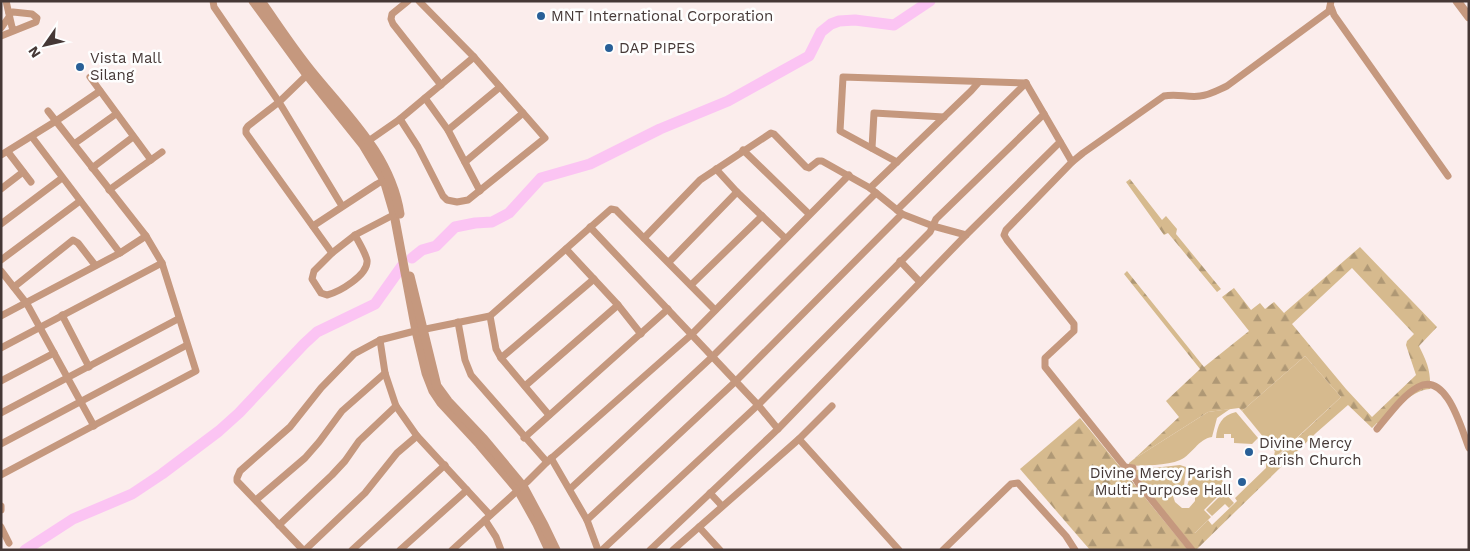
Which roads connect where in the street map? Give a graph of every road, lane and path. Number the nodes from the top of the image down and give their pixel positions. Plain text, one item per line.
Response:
1 (6, 1) edge
2 (213, 1) edge
3 (253, 1) edge
4 (261, 1) edge
5 (408, 1) edge
6 (419, 1) edge
7 (1457, 1) edge
8 (1331, 4) edge
9 (9, 15) junction
10 (1469, 17) edge
11 (1, 28) edge
12 (14, 30) junction
13 (1, 36) edge
14 (474, 57) junction
15 (309, 73) junction
16 (90, 77) dead end
17 (979, 82) junction
18 (1026, 83) junction
19 (441, 85) junction
20 (500, 87) junction
21 (100, 91) junction
22 (425, 98) junction
23 (278, 102) junction
24 (48, 111) dead end
25 (523, 113) junction
26 (116, 114) junction
27 (1044, 114) junction
28 (944, 118) junction
29 (400, 119) junction
30 (56, 122) junction
31 (448, 130) junction
32 (32, 137) junction
33 (133, 137) junction
34 (366, 142) junction
35 (1060, 142) junction
36 (74, 144) junction
37 (872, 148) junction
38 (743, 150) junction
39 (162, 152) dead end
40 (4, 154) edge
41 (151, 160) junction
42 (464, 162) junction
43 (897, 162) junction
44 (1072, 162) junction
45 (92, 168) junction
46 (716, 169) junction
47 (23, 172) junction
48 (850, 175) junction
49 (1448, 176) dead end
50 (62, 178) junction
51 (387, 179) junction
52 (31, 182) dead end
53 (1, 188) edge
54 (870, 188) junction
55 (109, 190) junction
56 (480, 191) junction
57 (737, 192) junction
58 (876, 192) junction
59 (80, 201) junction
60 (342, 206) junction
61 (900, 212) junction
62 (397, 213) junction
63 (809, 214) junction
64 (762, 216) junction
65 (1, 224) edge
66 (313, 226) junction
67 (933, 226) junction
68 (590, 227) junction
69 (355, 235) junction
70 (966, 235) junction
71 (146, 236) junction
72 (644, 238) junction
73 (785, 238) junction
74 (566, 249) junction
75 (120, 253) junction
76 (332, 253) junction
77 (1, 260) edge
78 (900, 261) junction
79 (669, 262) junction
80 (162, 263) junction
81 (95, 265) junction
82 (1, 271) edge
83 (594, 279) junction
84 (920, 282) junction
85 (691, 285) junction
86 (14, 287) junction
87 (27, 304) junction
88 (618, 305) junction
89 (668, 309) junction
90 (716, 310) junction
91 (62, 315) junction
92 (1, 316) edge
93 (490, 316) junction
94 (178, 319) junction
95 (458, 322) junction
96 (40, 327) junction
97 (420, 330) junction
98 (641, 334) junction
99 (691, 335) junction
100 (380, 340) junction
101 (187, 345) junction
102 (1, 348) edge
103 (54, 353) junction
104 (712, 357) junction
105 (501, 358) junction
106 (89, 367) junction
107 (385, 373) junction
108 (68, 378) junction
109 (1, 381) edge
110 (736, 381) junction
111 (525, 386) junction
112 (80, 401) junction
113 (758, 405) junction
114 (396, 406) junction
115 (832, 406) dead end
116 (1, 414) edge
117 (549, 415) junction
118 (94, 426) junction
119 (778, 429) junction
120 (1377, 429) dead end
121 (417, 436) junction
122 (524, 438) junction
123 (799, 439) junction
124 (1, 444) edge
125 (1469, 448) edge
126 (549, 460) junction
127 (445, 464) junction
128 (1, 475) edge
129 (520, 488) junction
130 (570, 488) junction
131 (467, 490) junction
132 (710, 493) junction
133 (256, 500) junction
134 (1, 506) edge
135 (722, 506) junction
136 (1, 510) edge
137 (487, 518) junction
138 (587, 520) junction
139 (279, 525) junction
140 (1, 527) edge
141 (699, 527) junction
142 (8, 543) dead end
143 (675, 549) edge
144 (304, 550) edge
145 (352, 550) edge
146 (400, 550) edge
147 (452, 550) edge
148 (502, 550) edge
149 (549, 550) edge
150 (556, 550) edge
151 (600, 550) edge
152 (650, 550) edge
153 (720, 550) edge
154 (899, 550) edge
155 (943, 550) edge
156 (1075, 550) edge
157 (1192, 550) edge

1 - 9 street
2 - 23 street
3 - 15 street
4 - 15 street
5 - 19 street
6 - 14 street
7 - 10 street
8 - 44 street
8 - 49 street
9 - 11 street
9 - 12 street
9 - 12 street
12 - 13 street
14 - 19 street
14 - 20 street
15 - 23 street
15 - 34 street
16 - 21 street
17 - 18 street
17 - 28 street
17 - 37 street
18 - 27 street
18 - 61 street
19 - 22 street
20 - 25 street
20 - 31 street
21 - 26 street
21 - 30 street
22 - 29 street
22 - 31 street
23 - 60 street
23 - 66 street
24 - 30 street
25 - 42 street
25 - 56 street
26 - 33 street
26 - 36 street
27 - 35 street
27 - 67 street
28 - 37 street
28 - 43 street
29 - 34 street
29 - 56 street
30 - 32 street
30 - 36 street
31 - 42 street
32 - 40 street
32 - 50 street
33 - 41 street
33 - 45 street
34 - 51 street
35 - 44 street
35 - 70 street
36 - 45 street
37 - 43 street
38 - 46 street
38 - 48 street
38 - 63 street
39 - 41 street
40 - 47 street
41 - 55 street
42 - 56 street
43 - 54 street
44 - 157 street
45 - 55 street
46 - 57 street
46 - 72 street
47 - 52 street
47 - 53 street
48 - 54 street
48 - 63 street
50 - 59 street
50 - 65 street
51 - 60 street
51 - 62 street
54 - 58 street
55 - 71 street
57 - 64 street
57 - 79 street
58 - 61 street
58 - 104 street
59 - 75 street
59 - 77 street
60 - 66 street
61 - 67 street
61 - 110 street
62 - 69 street
62 - 97 street
63 - 73 street
64 - 73 street
64 - 85 street
66 - 76 street
67 - 70 street
67 - 78 street
68 - 72 street
68 - 74 street
68 - 89 street
69 - 76 street
69 - 76 street
70 - 84 street
71 - 75 street
71 - 80 street
72 - 79 street
73 - 90 street
74 - 83 street
74 - 93 street
75 - 81 street
78 - 84 street
78 - 113 street
79 - 85 street
80 - 91 street
80 - 94 street
81 - 86 street
81 - 87 street
82 - 86 street
83 - 88 street
83 - 105 street
84 - 119 street
85 - 90 street
86 - 87 street
87 - 92 street
87 - 96 street
88 - 98 street
88 - 111 street
89 - 98 street
89 - 99 street
90 - 99 street
91 - 96 street
91 - 106 street
93 - 95 street
93 - 105 street
94 - 101 street
94 - 106 street
95 - 97 street
95 - 122 street
96 - 102 street
96 - 103 street
97 - 100 street
97 - 129 street
98 - 117 street
99 - 104 street
99 - 126 street
100 - 107 street
100 - 133 street
101 - 112 street
101 - 118 street
103 - 108 street
103 - 109 street
104 - 110 street
104 - 130 street
105 - 111 street
106 - 108 street
107 - 114 street
107 - 133 street
108 - 112 street
108 - 116 street
110 - 113 street
110 - 138 street
111 - 117 street
112 - 118 street
112 - 124 street
113 - 119 street
113 - 151 street
114 - 121 street
114 - 139 street
115 - 123 street
117 - 122 street
118 - 128 street
119 - 132 street
120 - 125 street
121 - 127 street
121 - 144 street
122 - 126 street
123 - 135 street
123 - 154 street
126 - 129 street
126 - 130 street
127 - 131 street
127 - 145 street
129 - 137 street
129 - 149 street
129 - 150 street
130 - 138 street
131 - 137 street
131 - 146 street
132 - 135 street
132 - 152 street
133 - 139 street
134 - 136 street
135 - 141 street
137 - 147 street
137 - 148 street
138 - 151 street
139 - 144 street
140 - 142 street
141 - 143 street
141 - 153 street
155 - 156 street

